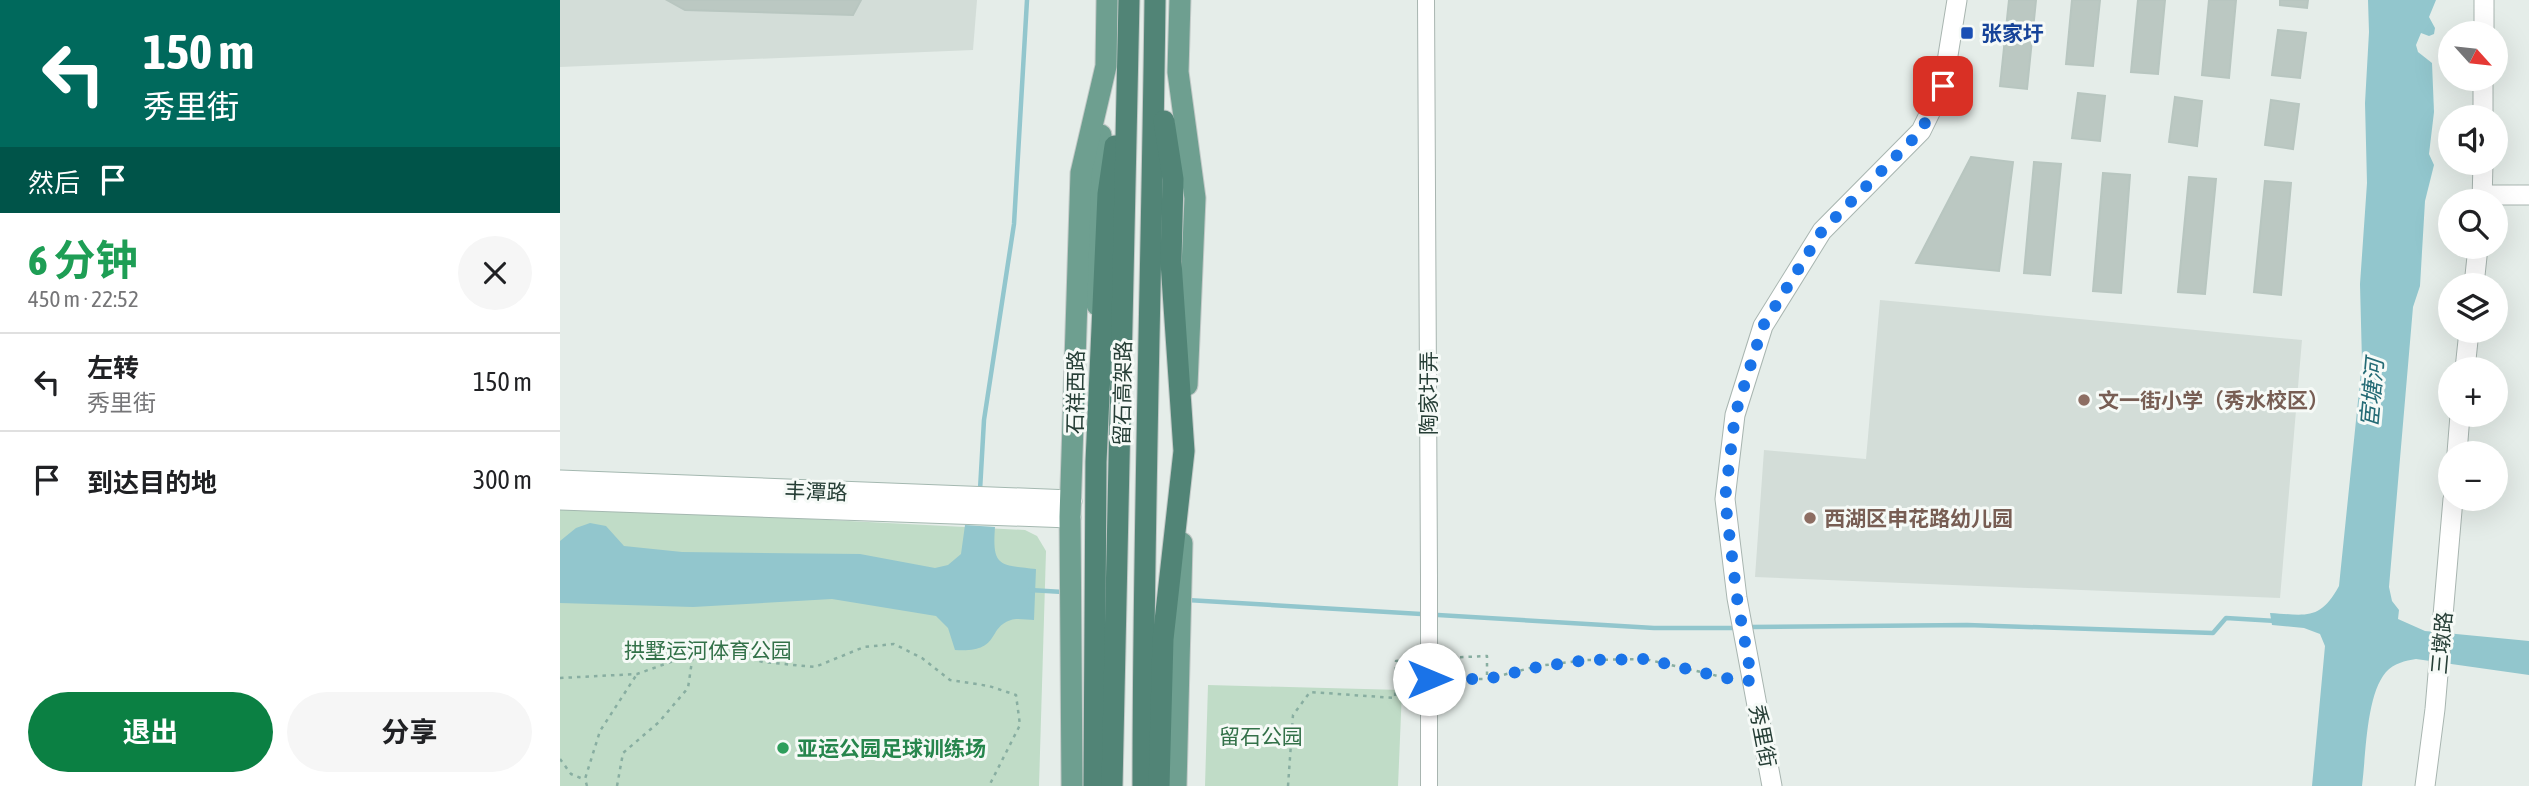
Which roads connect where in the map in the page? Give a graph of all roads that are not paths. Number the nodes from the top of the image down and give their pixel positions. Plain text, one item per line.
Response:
1 (1107, 0) edge
2 (1129, 0) edge
3 (1155, 0) edge
4 (1180, 0) edge
5 (1426, 0) edge
6 (1957, 0) edge
7 (2484, 0) edge
8 (2484, 21) edge
9 (1155, 54) junction
10 (1128, 57) junction
11 (1106, 66) junction
12 (2529, 195) edge
13 (2508, 196) edge
14 (1101, 333) junction
15 (1184, 451) junction
16 (560, 481) edge
17 (560, 499) edge
18 (978, 506) junction
19 (1071, 509) junction
20 (2453, 511) edge
21 (1086, 584) junction
22 (1085, 626) junction
23 (1172, 630) junction
24 (1072, 786) edge
25 (1094, 786) edge
26 (1112, 786) edge
27 (1143, 786) edge
28 (1159, 786) edge
29 (1176, 786) edge
30 (1429, 786) edge
31 (1772, 786) edge
32 (2425, 786) edge

1 - 11 main road, 石祥西路
2 - 10 highway, 留石高架路
3 - 9 highway, 留石高架路
4 - 15 main road
5 - 30 street, 陶家圩弄, bridge
6 - 31 street, 秀里街
7 - 8 street
9 - 15 highway
9 - 27 highway, 留石高架路
10 - 14 highway
10 - 26 highway, 留石高架路
11 - 14 main road
11 - 19 main road, 石祥西路
12 - 13 street
14 - 21 highway
15 - 23 highway
16 - 18 main road, 丰潭路
17 - 18 main road, 丰潭路
18 - 19 main road, 丰潭路
19 - 21 main road, 石祥西路
20 - 32 street, 三墩路
21 - 22 highway
22 - 24 main road
22 - 25 highway
23 - 28 highway
23 - 29 main road

